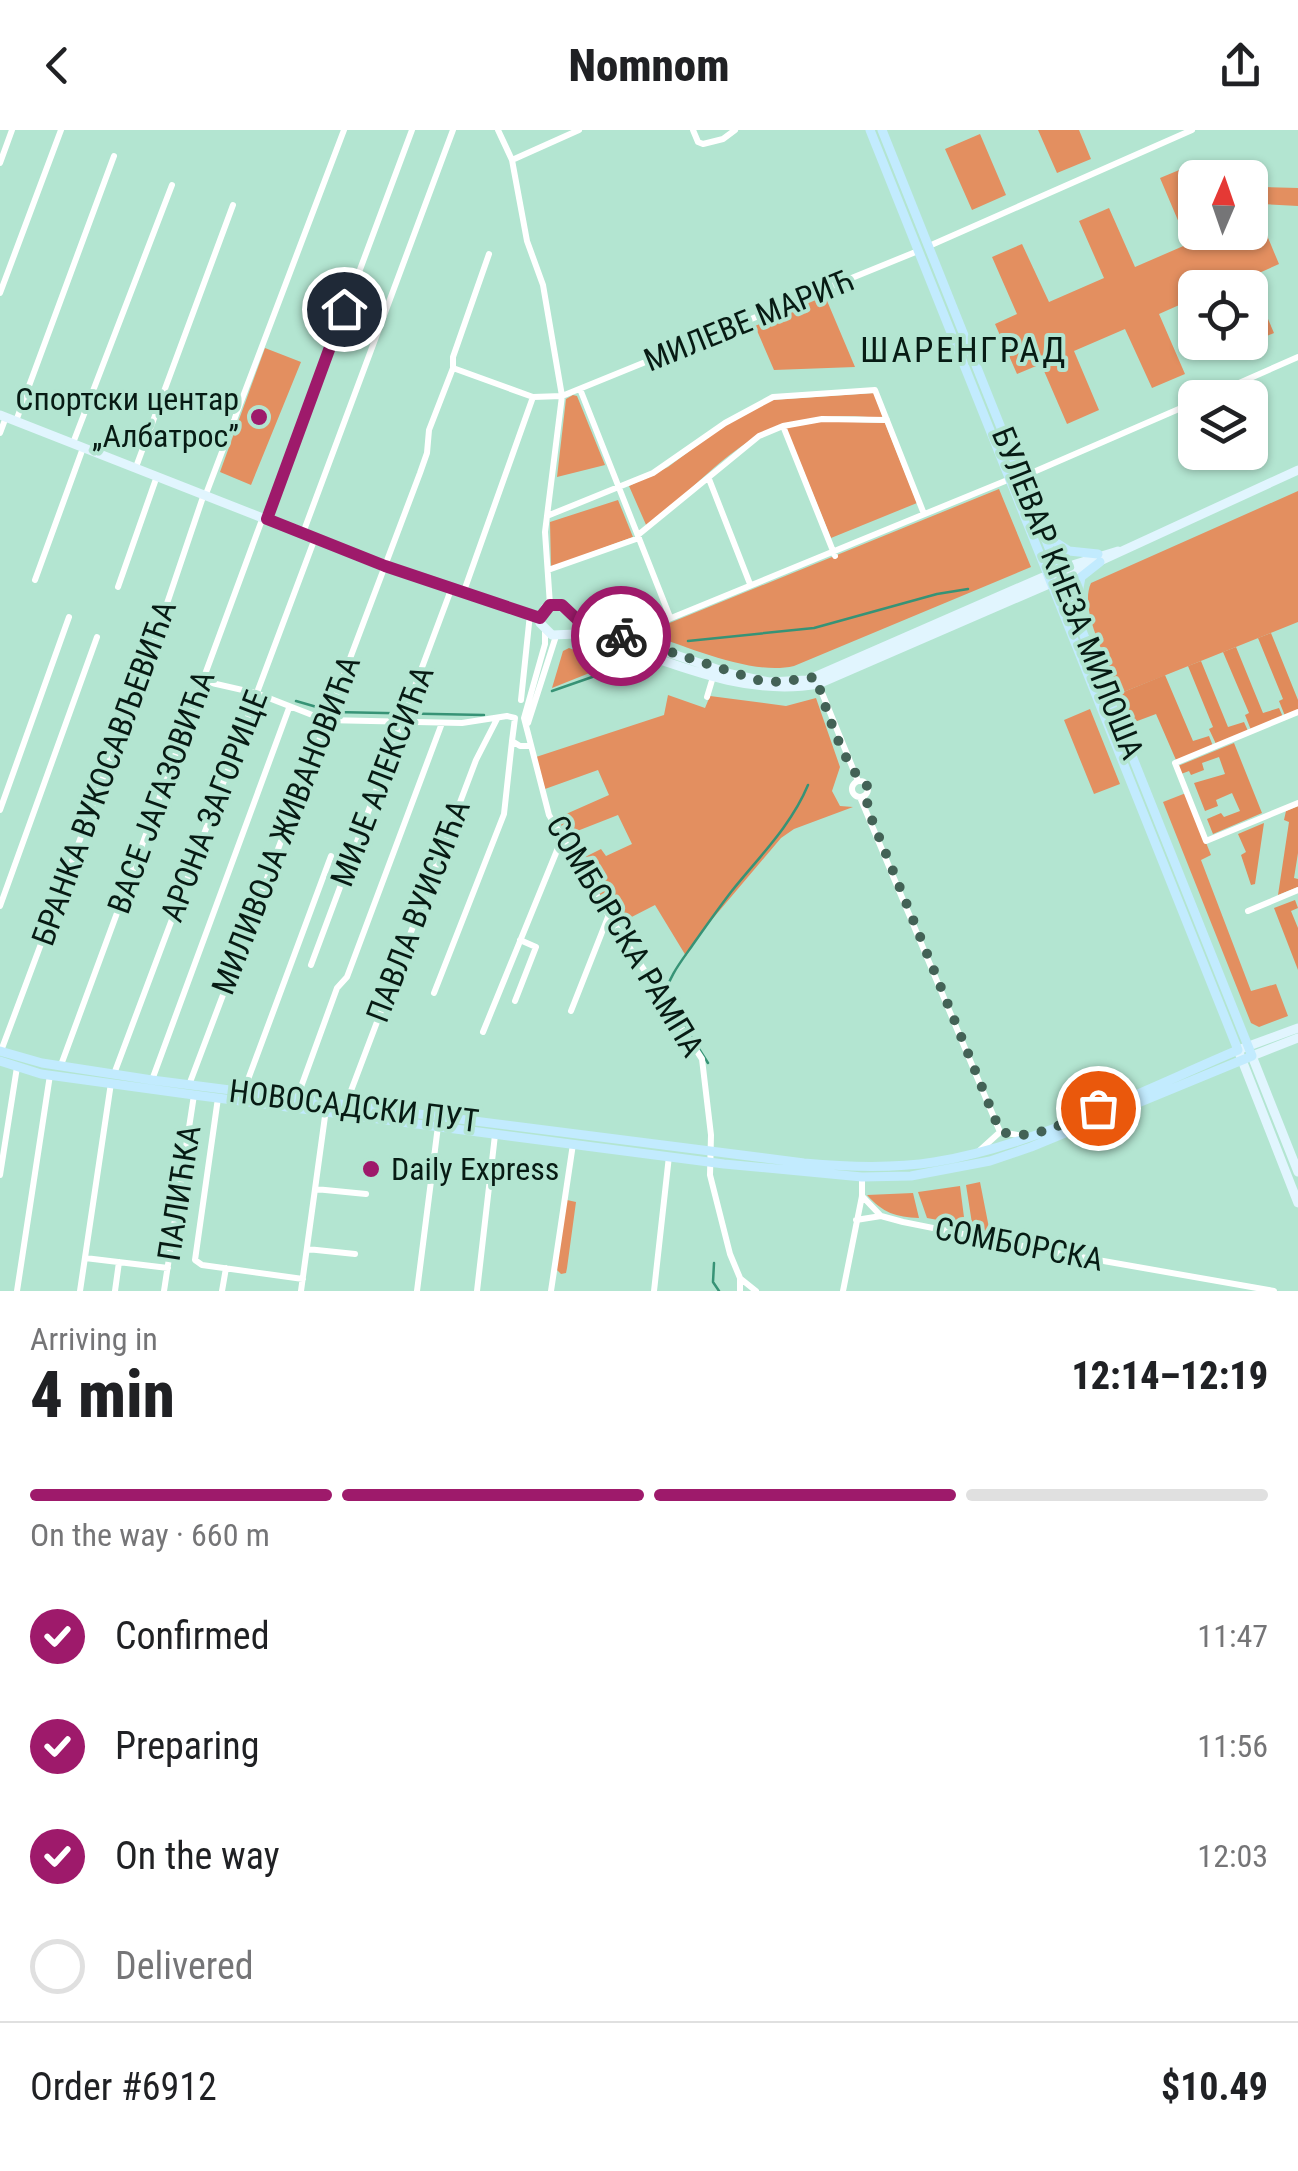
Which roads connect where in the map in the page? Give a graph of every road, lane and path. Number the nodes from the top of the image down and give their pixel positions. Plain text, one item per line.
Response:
1 (12, 130) edge
2 (61, 130) edge
3 (344, 130) edge
4 (412, 130) edge
5 (453, 130) edge
6 (498, 130) edge
7 (578, 130) edge
8 (693, 130) edge
9 (735, 130) edge
10 (870, 130) edge
11 (882, 130) edge
12 (890, 130) edge
13 (1192, 130) edge
14 (891, 151) junction
15 (114, 156) dead end
16 (512, 160) junction
17 (0, 163) edge
18 (172, 185) dead end
19 (233, 205) dead end
20 (929, 246) junction
21 (918, 251) junction
22 (489, 254) dead end
23 (0, 292) edge
24 (1298, 357) edge
25 (453, 368) junction
26 (1246, 380) edge
27 (580, 389) junction
28 (562, 396) junction
29 (533, 397) junction
30 (1178, 409) edge
31 (7, 418) edge
32 (887, 420) junction
33 (783, 426) junction
34 (0, 433) edge
35 (78, 445) junction
36 (136, 468) junction
37 (1298, 470) edge
38 (156, 476) junction
39 (1022, 477) junction
40 (709, 479) junction
41 (1010, 479) junction
42 (619, 488) junction
43 (205, 494) junction
44 (924, 514) junction
45 (547, 516) junction
46 (265, 518) junction
47 (303, 533) junction
48 (1045, 535) junction
49 (638, 536) junction
50 (315, 538) junction
51 (834, 553) junction
52 (1099, 558) junction
53 (385, 566) junction
54 (548, 574) junction
55 (1055, 576) junction
56 (35, 580) dead end
57 (750, 584) junction
58 (118, 587) dead end
59 (452, 587) junction
60 (464, 591) junction
61 (550, 605) junction
62 (562, 605) junction
63 (1076, 613) junction
64 (571, 615) junction
65 (535, 616) junction
66 (69, 617) dead end
67 (670, 617) junction
68 (555, 634) junction
69 (638, 636) junction
70 (98, 637) dead end
71 (714, 676) junction
72 (817, 680) junction
73 (203, 681) junction
74 (256, 693) junction
75 (707, 696) dead end
76 (521, 700) dead end
77 (289, 708) junction
78 (1298, 712) edge
79 (328, 713) junction
80 (405, 715) junction
81 (497, 719) junction
82 (442, 722) junction
83 (512, 741) junction
84 (530, 746) junction
85 (856, 782) junction
86 (862, 796) junction
87 (1298, 803) edge
88 (0, 810) edge
89 (1149, 811) junction
90 (564, 842) junction
91 (331, 856) dead end
92 (1298, 890) edge
93 (0, 906) edge
94 (1248, 911) dead end
95 (608, 916) junction
96 (520, 940) junction
97 (311, 965) dead end
98 (434, 993) dead end
99 (515, 1000) dead end
100 (571, 1011) dead end
101 (1298, 1028) edge
102 (483, 1032) dead end
103 (1298, 1038) edge
104 (0, 1051) edge
105 (1245, 1053) junction
106 (0, 1061) edge
107 (60, 1066) junction
108 (17, 1067) junction
109 (50, 1075) junction
110 (112, 1079) junction
111 (152, 1080) junction
112 (189, 1085) junction
113 (243, 1092) junction
114 (194, 1095) junction
115 (218, 1098) junction
116 (296, 1099) junction
117 (345, 1105) junction
118 (326, 1108) junction
119 (438, 1126) junction
120 (1000, 1132) junction
121 (496, 1134) junction
122 (1028, 1136) junction
123 (574, 1143) junction
124 (977, 1153) junction
125 (669, 1155) junction
126 (709, 1156) junction
127 (1295, 1157) edge
128 (1298, 1172) edge
129 (0, 1175) edge
130 (862, 1177) junction
131 (315, 1189) junction
132 (366, 1194) dead end
133 (862, 1196) junction
134 (1298, 1202) edge
135 (881, 1216) junction
136 (856, 1220) junction
137 (307, 1249) junction
138 (356, 1254) dead end
139 (85, 1258) junction
140 (119, 1262) junction
141 (168, 1268) junction
142 (226, 1268) junction
143 (740, 1278) junction
144 (302, 1279) junction
145 (17, 1291) edge
146 (80, 1291) edge
147 (115, 1291) edge
148 (164, 1291) edge
149 (222, 1291) edge
150 (301, 1291) edge
151 (417, 1291) edge
152 (477, 1291) edge
153 (551, 1291) edge
154 (654, 1291) edge
155 (740, 1291) edge
156 (756, 1291) edge
157 (843, 1291) edge
158 (1274, 1291) edge

1 - 17 street
2 - 23 street
3 - 43 street, БРАНКА ВУКОСАВЉЕВИЋА
4 - 46 street, ВАСЕ ЈАГАЗОВИЋА
5 - 47 street
6 - 16 street
7 - 16 street
8 - 9 street
10 - 21 main road, БУЛЕВАР КНЕЗА МИЛОША
11 - 14 main road, БУЛЕВАР КНЕЗА МИЛОША
12 - 14 main road
13 - 20 street
14 - 20 main road, БУЛЕВАР КНЕЗА МИЛОША
15 - 31 street
16 - 28 street
18 - 35 street
19 - 36 street
20 - 39 main road, БУЛЕВАР КНЕЗА МИЛОША
21 - 27 street, МИЛЕВЕ МАРИЋ
21 - 41 main road, БУЛЕВАР КНЕЗА МИЛОША
22 - 25 street, МИЛИВОЈА ЖИВАНОВИЋА
24 - 26 street
25 - 29 street, МИЛЕВЕ МАРИЋ
25 - 53 street, МИЛИВОЈА ЖИВАНОВИЋА
27 - 28 street, МИЛЕВЕ МАРИЋ
27 - 42 street
28 - 29 street, МИЛЕВЕ МАРИЋ
28 - 45 street
29 - 60 street
30 - 39 street
31 - 34 street
31 - 35 street
32 - 33 street
32 - 42 street
32 - 44 street
33 - 40 street
33 - 51 street
35 - 36 street
35 - 56 street
36 - 38 street
37 - 52 street
38 - 43 street
38 - 58 street
39 - 48 main road, БУЛЕВАР КНЕЗА МИЛОША
40 - 49 street
40 - 57 street
41 - 44 street
41 - 55 main road, БУЛЕВАР КНЕЗА МИЛОША
42 - 45 street
42 - 49 street
43 - 46 street
43 - 104 street, БРАНКА ВУКОСАВЉЕВИЋА
44 - 51 street
45 - 54 street
46 - 47 street
46 - 73 street, ВАСЕ ЈАГАЗОВИЋА
47 - 50 street
48 - 52 main road
48 - 55 main road, БУЛЕВАР КНЕЗА МИЛОША
49 - 54 street
49 - 67 street
50 - 53 street
50 - 74 street, АРОНА ЗАГОРИЦЕ
51 - 57 street
52 - 55 street
52 - 63 main road
53 - 59 street
53 - 79 street, МИЛИВОЈА ЖИВАНОВИЋА
54 - 61 street
54 - 62 street
55 - 63 main road, БУЛЕВАР КНЕЗА МИЛОША
55 - 72 street
55 - 89 main road, БУЛЕВАР КНЕЗА МИЛОША
57 - 67 street
59 - 60 street
59 - 80 street, МИЈЕ АЛЕКСИЋА
60 - 65 street
61 - 62 street
61 - 65 street
62 - 64 street
63 - 89 main road, БУЛЕВАР КНЕЗА МИЛОША
64 - 68 street
64 - 69 street
65 - 68 street
65 - 76 street
66 - 88 street
67 - 69 street
68 - 71 street
68 - 84 street, СОМБОРСКА РАМПА
69 - 72 street
70 - 93 street
71 - 72 street
71 - 75 street
72 - 85 street
73 - 74 street
73 - 107 street, ВАСЕ ЈАГАЗОВИЋА
74 - 77 street
74 - 110 street, АРОНА ЗАГОРИЦЕ
77 - 79 street
77 - 111 street
78 - 87 street
79 - 80 street
79 - 112 street, МИЛИВОЈА ЖИВАНОВИЋА
80 - 82 street
80 - 97 street, МИЈЕ АЛЕКСИЋА
81 - 82 street
81 - 83 street
81 - 117 street, ПАВЛА ВУИСИЋА
82 - 116 street
83 - 84 street
83 - 98 street
84 - 90 street, СОМБОРСКА РАМПА
85 - 86 street
85 - 86 street
86 - 120 street
89 - 105 main road, БУЛЕВАР КНЕЗА МИЛОША
90 - 95 street, СОМБОРСКА РАМПА
90 - 96 street
91 - 113 street
92 - 94 street
95 - 100 street
95 - 126 street, СОМБОРСКА РАМПА
96 - 99 street
96 - 102 street
101 - 105 street
103 - 105 street
104 - 107 main road, НОВОСАДСКИ ПУТ
105 - 122 main road
105 - 127 street
105 - 130 main road
105 - 134 street
106 - 108 main road, НОВОСАДСКИ ПУТ
107 - 110 main road, НОВОСАДСКИ ПУТ
108 - 109 main road, НОВОСАДСКИ ПУТ
108 - 129 street
109 - 110 main road, НОВОСАДСКИ ПУТ
109 - 145 street
110 - 111 main road, НОВОСАДСКИ ПУТ
110 - 114 main road, НОВОСАДСКИ ПУТ
110 - 139 street, АРОНА ЗАГОРИЦЕ
111 - 112 main road, НОВОСАДСКИ ПУТ
112 - 113 main road, НОВОСАДСКИ ПУТ
113 - 116 main road, НОВОСАДСКИ ПУТ
114 - 115 main road, НОВОСАДСКИ ПУТ
114 - 141 street, ПАЛИЋКА
115 - 118 main road, НОВОСАДСКИ ПУТ
115 - 142 street
116 - 118 main road, НОВОСАДСКИ ПУТ
117 - 118 main road, НОВОСАДСКИ ПУТ
117 - 126 main road, НОВОСАДСКИ ПУТ
118 - 119 main road, НОВОСАДСКИ ПУТ
118 - 131 street
119 - 121 main road, НОВОСАДСКИ ПУТ
119 - 151 street
120 - 122 street
120 - 124 street
121 - 123 main road, НОВОСАДСКИ ПУТ
121 - 152 street
122 - 124 main road
123 - 125 main road, НОВОСАДСКИ ПУТ
123 - 153 street
124 - 126 main road
125 - 126 main road, НОВОСАДСКИ ПУТ
125 - 154 street
126 - 130 main road
126 - 143 street, СОМБОРСКА РАМПА
127 - 128 street
130 - 133 street
131 - 132 street
131 - 137 street
133 - 135 street
133 - 136 street
135 - 136 street, СОМБОРСКА
135 - 158 street, СОМБОРСКА
136 - 157 street
137 - 138 street
137 - 144 street
139 - 140 street
139 - 146 street, АРОНА ЗАГОРИЦЕ
140 - 141 street
140 - 147 street
141 - 148 street, ПАЛИЋКА
142 - 144 street
142 - 149 street
143 - 155 street
143 - 156 street
144 - 150 street

